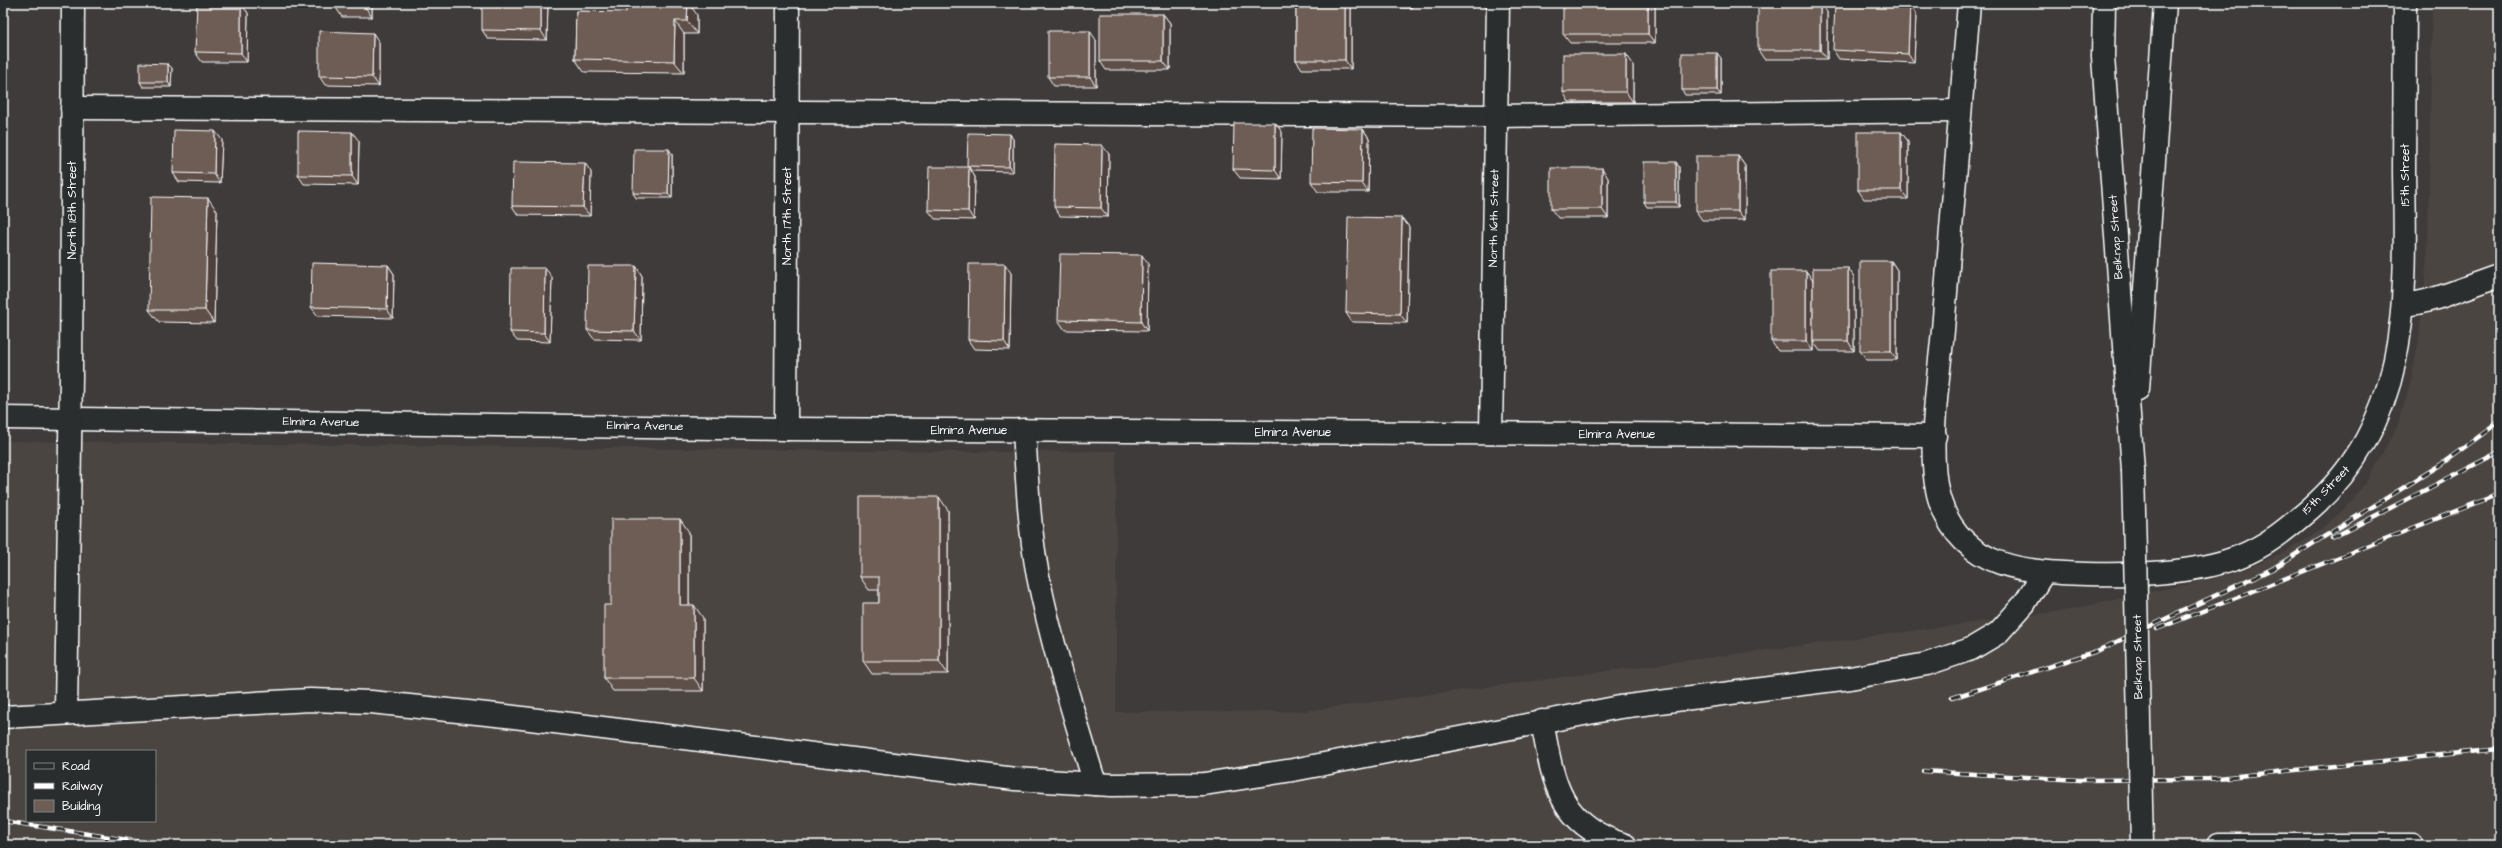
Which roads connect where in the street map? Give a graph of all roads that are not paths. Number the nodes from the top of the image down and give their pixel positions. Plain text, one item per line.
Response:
1 (73, 3) edge
2 (788, 3) edge
3 (1498, 3) edge
4 (1969, 3) edge
5 (2104, 3) edge
6 (2165, 3) edge
7 (2405, 3) edge
8 (72, 108) junction
9 (788, 111) junction
10 (1960, 111) junction
11 (1496, 116) junction
12 (2499, 276) edge
13 (2403, 305) junction
14 (3, 418) edge
15 (70, 418) junction
16 (786, 429) junction
17 (1024, 430) junction
18 (1491, 433) junction
19 (1935, 436) junction
20 (2133, 470) junction
21 (2044, 572) junction
22 (66, 713) junction
23 (3, 717) edge
24 (1542, 722) junction
25 (1094, 784) junction
26 (1625, 845) edge
27 (2142, 845) edge
28 (2219, 845) edge
29 (2412, 845) edge

1 - 8 main road, North 18th Street
2 - 9 main road, North 17th Street
3 - 11 main road, North 16th Street
4 - 10 main road, 15th Street
5 - 20 main road, Belknap Street
6 - 20 main road, Belknap Street
7 - 13 main road, 15th Street
8 - 9 main road
8 - 15 main road, North 18th Street
9 - 11 main road
9 - 16 main road, North 17th Street
10 - 11 main road
10 - 19 main road, 15th Street
11 - 18 main road, North 16th Street
12 - 13 main road
13 - 21 main road, 15th Street
14 - 15 main road, Elmira Avenue
15 - 16 main road, Elmira Avenue
15 - 22 main road, North 18th Street
16 - 17 main road, Elmira Avenue
17 - 18 main road, Elmira Avenue
17 - 25 main road
18 - 19 main road, Elmira Avenue
19 - 21 main road, 15th Street
20 - 27 main road, Belknap Street, bridge
21 - 24 main road
22 - 23 main road
22 - 25 main road
24 - 25 main road
24 - 26 main road
28 - 29 main road

